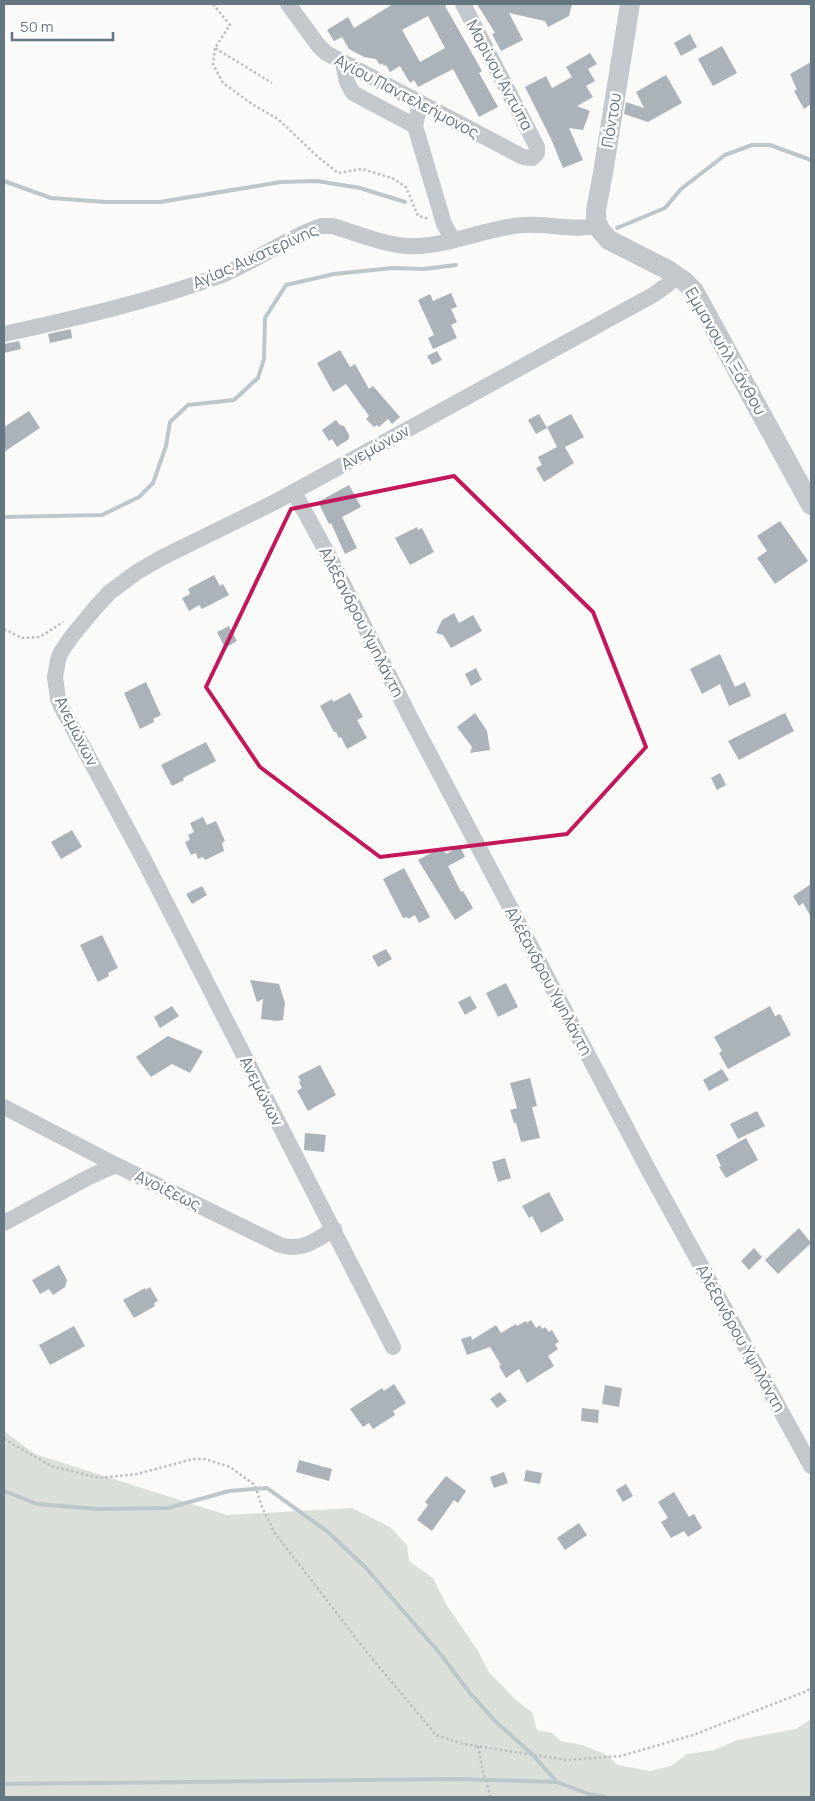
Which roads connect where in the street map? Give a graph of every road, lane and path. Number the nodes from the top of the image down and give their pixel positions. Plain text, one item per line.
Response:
1 (213, 4) edge
2 (288, 4) edge
3 (463, 4) edge
4 (630, 4) edge
5 (215, 48) junction
6 (343, 62) junction
7 (272, 84) dead end
8 (420, 104) junction
9 (415, 126) junction
10 (537, 146) joint
11 (444, 224) junction
12 (600, 230) junction
13 (453, 240) junction
14 (676, 276) junction
15 (4, 334) edge
16 (294, 492) junction
17 (811, 505) edge
18 (69, 617) dead end
19 (4, 629) edge
20 (4, 1107) edge
21 (116, 1165) junction
22 (4, 1223) edge
23 (334, 1229) junction
24 (393, 1348) dead end
25 (4, 1439) edge
26 (811, 1466) edge
27 (811, 1686) edge
28 (478, 1746) junction
29 (491, 1797) edge

1 - 5 path
2 - 6 street, Αγίου Παντελεήμονος
3 - 10 street, Μαρίνου Αντύπα
4 - 12 street, Πόντου
5 - 7 path
5 - 11 path
6 - 8 street, Αγίου Παντελεήμονος
6 - 9 street
8 - 9 street
8 - 10 street, Αγίου Παντελεήμονος
9 - 11 street
11 - 13 street
12 - 13 street, Αγίας Αικατερίνης
12 - 14 street, Εμμανουήλ Ξάνθου
13 - 15 street, Αγίας Αικατερίνης
14 - 16 street, Ανεμώνων
14 - 17 street, Εμμανουήλ Ξάνθου
16 - 23 street, Ανεμώνων
16 - 26 street, Αλέξανδρου Υψηλάντη
18 - 19 path
20 - 21 street, Ανοίξεως
21 - 22 street
21 - 23 street, Ανοίξεως
23 - 24 street, Ανεμώνων
25 - 28 path
27 - 28 path
28 - 29 path

